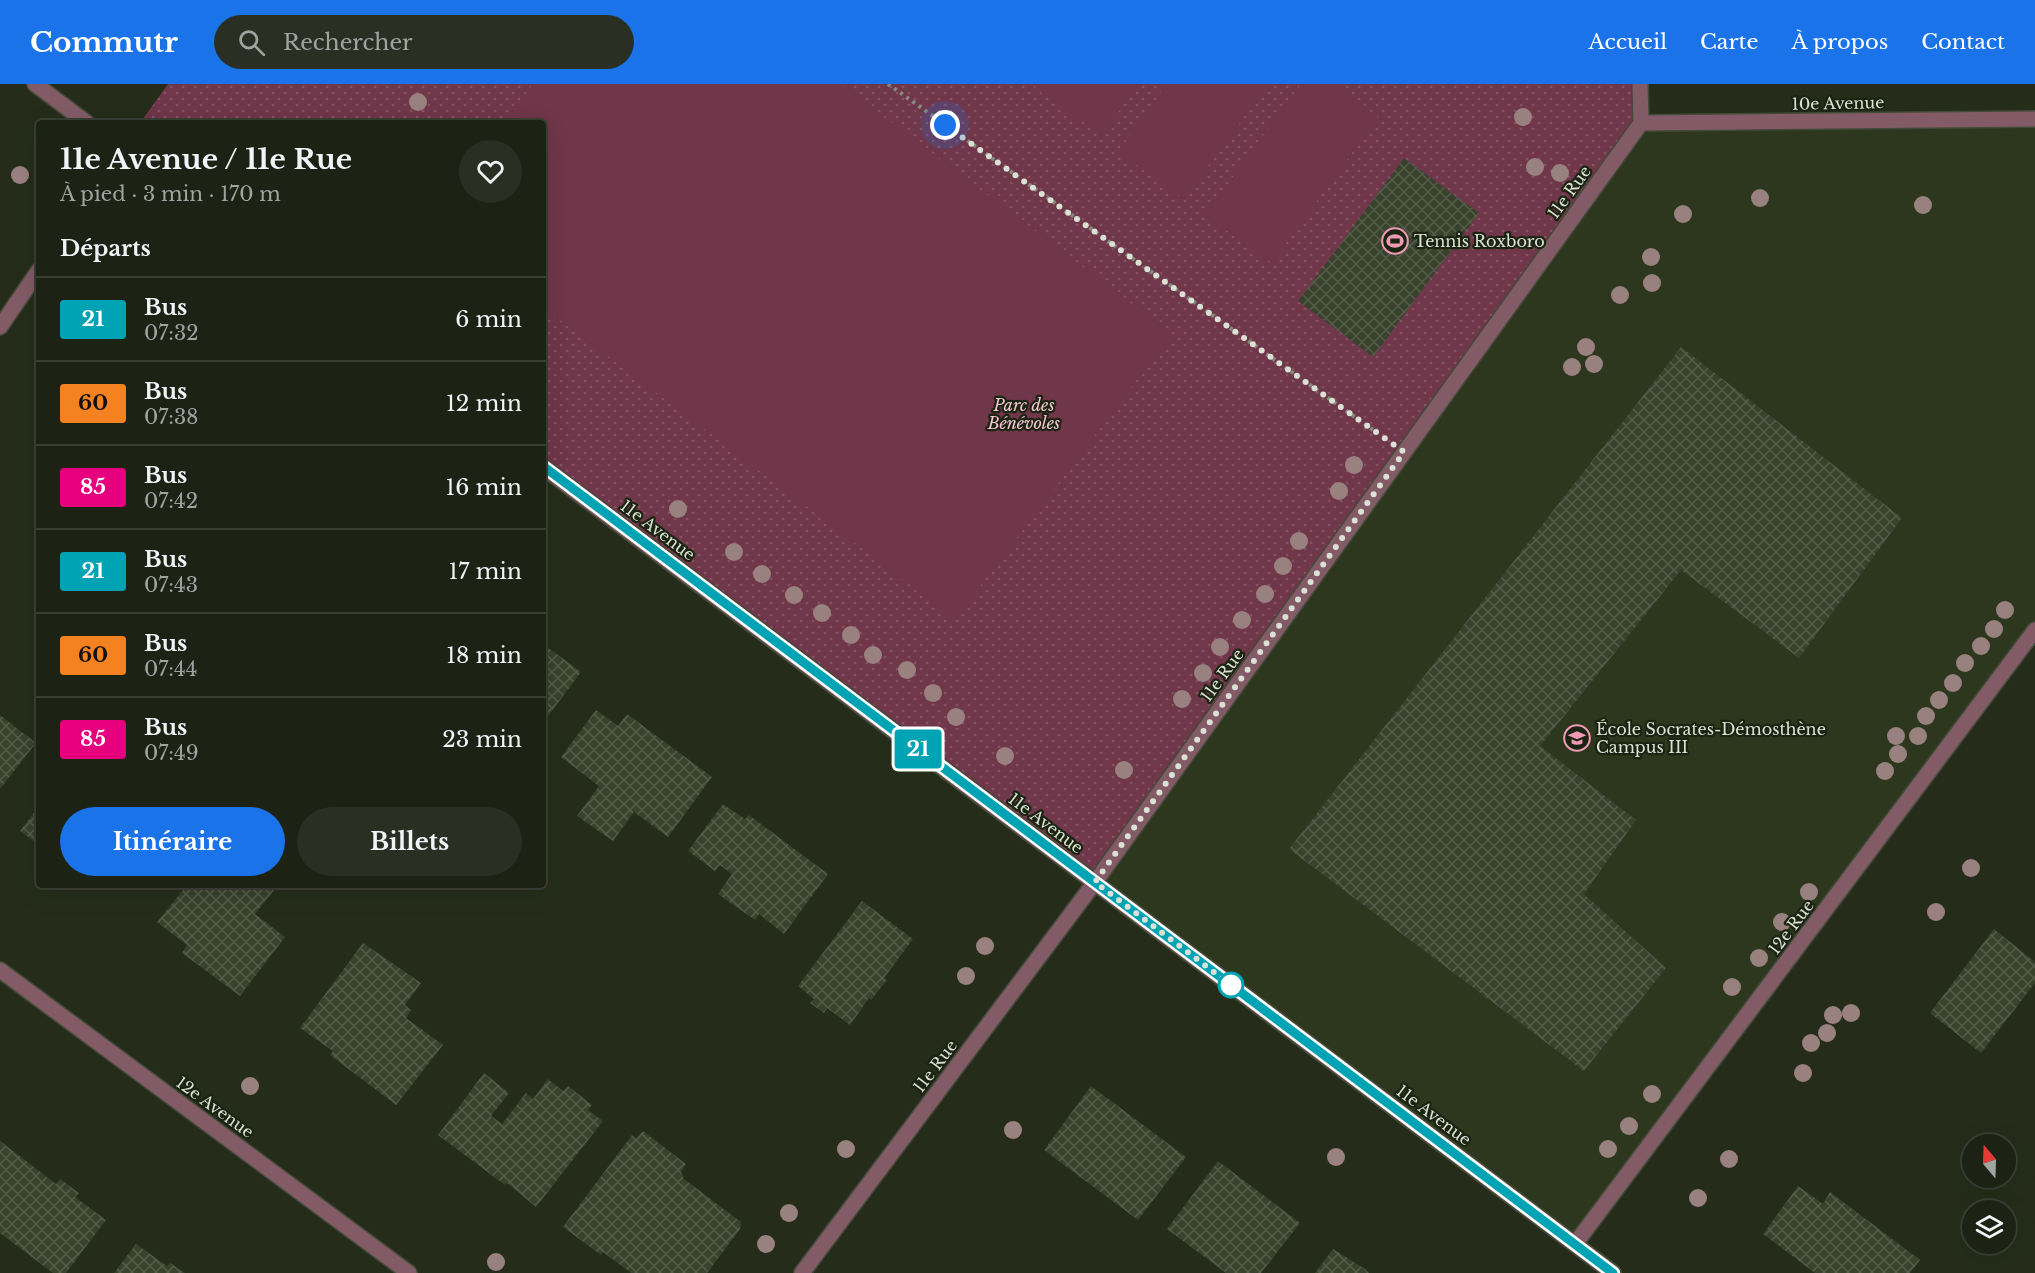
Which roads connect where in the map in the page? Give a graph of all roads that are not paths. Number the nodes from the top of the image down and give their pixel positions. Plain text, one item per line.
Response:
1 (35, 84) edge
2 (1640, 84) edge
3 (2035, 119) edge
4 (83, 120) edge
5 (1641, 123) junction
6 (36, 274) edge
7 (0, 327) edge
8 (546, 468) edge
9 (2035, 630) edge
10 (1095, 882) junction
11 (0, 970) edge
12 (1575, 1244) junction
13 (409, 1273) edge
14 (802, 1273) edge
15 (1614, 1273) edge

1 - 4 street
2 - 5 street
3 - 5 street, 10e Avenue
5 - 10 street, 11e Rue
6 - 7 street
8 - 10 street, 11e Avenue
9 - 12 street, 12e Rue
10 - 12 street, 11e Avenue
10 - 14 street, 11e Rue
11 - 13 street, 12e Avenue
12 - 15 street, 11e Avenue

